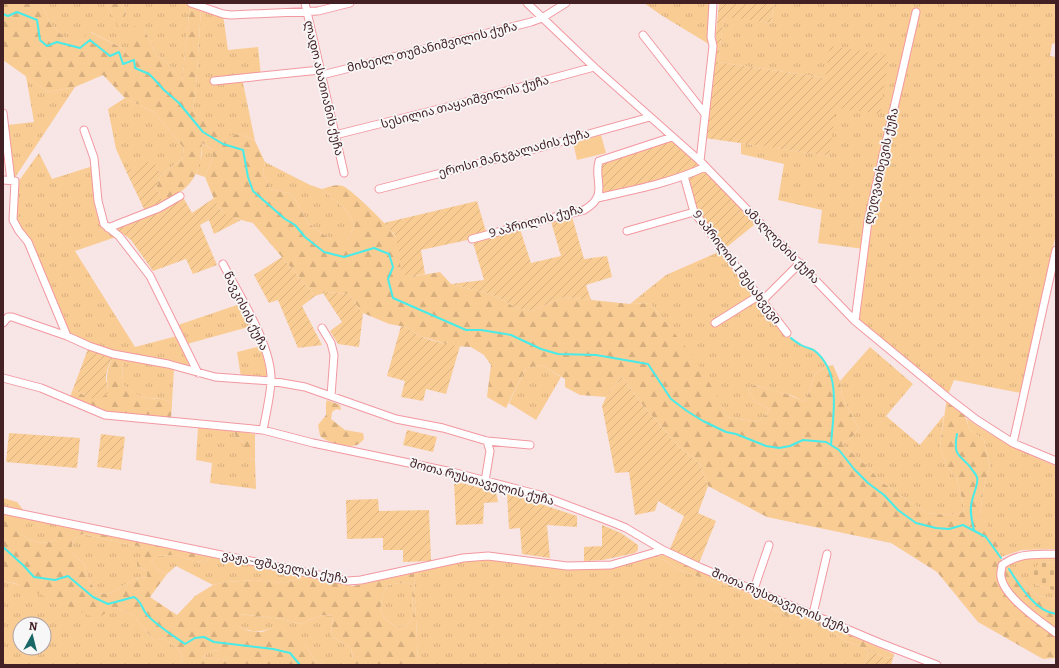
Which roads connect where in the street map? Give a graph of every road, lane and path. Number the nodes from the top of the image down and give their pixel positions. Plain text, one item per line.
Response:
1 (191, 3) edge
2 (305, 3) edge
3 (350, 3) edge
4 (527, 3) edge
5 (566, 3) edge
6 (713, 3) edge
7 (307, 11) junction
8 (916, 12) dead end
9 (542, 18) junction
10 (643, 35) dead end
11 (594, 67) junction
12 (321, 73) junction
13 (214, 81) dead end
14 (3, 113) edge
15 (705, 114) junction
16 (650, 116) junction
17 (84, 130) dead end
18 (335, 135) junction
19 (672, 137) junction
20 (702, 164) junction
21 (344, 173) dead end
22 (684, 176) junction
23 (3, 180) edge
24 (11, 181) junction
25 (379, 189) dead end
26 (180, 196) dead end
27 (596, 198) junction
28 (694, 212) junction
29 (108, 228) junction
30 (627, 231) dead end
31 (472, 239) dead end
32 (1056, 250) edge
33 (800, 263) junction
34 (222, 264) dead end
35 (760, 298) junction
36 (855, 321) junction
37 (3, 323) edge
38 (715, 323) dead end
39 (322, 328) dead end
40 (787, 333) dead end
41 (68, 336) junction
42 (198, 373) junction
43 (3, 378) edge
44 (271, 381) junction
45 (331, 396) junction
46 (263, 430) junction
47 (487, 441) junction
48 (1013, 443) junction
49 (530, 445) dead end
50 (1056, 461) edge
51 (485, 481) junction
52 (3, 510) edge
53 (769, 545) dead end
54 (663, 550) junction
55 (827, 554) dead end
56 (1056, 554) edge
57 (754, 589) junction
58 (813, 614) junction
59 (1056, 633) edge
60 (937, 665) edge

1 - 7 street
2 - 7 street, ლადო ასათიანის ქუჩა
3 - 7 street
4 - 9 street, ამაღლების ქუჩა
5 - 9 street, მიხეილ თუმანიშვილის ქუჩა
6 - 15 street
7 - 12 street, ლადო ასათიანის ქუჩა
8 - 36 street, ლეღვათხევის ქუჩა
9 - 11 street, ამაღლების ქუჩა
9 - 12 street, მიხეილ თუმანიშვილის ქუჩა
10 - 15 street
11 - 16 street, ამაღლების ქუჩა
11 - 18 street, სესილია თაყაიშვილის ქუჩა
12 - 13 street, მიხეილ თუმანიშვილის ქუჩა
12 - 18 street, ლადო ასათიანის ქუჩა
14 - 24 street
15 - 20 street
16 - 19 street, ამაღლების ქუჩა
16 - 25 street, ეროსი მანჯგალაძის ქუჩა
17 - 29 street
18 - 21 street, ლადო ასათიანის ქუჩა
19 - 20 street, ამაღლების ქუჩა
19 - 27 street, 9 აპრილის ქუჩა
20 - 22 street, 9 აპრილის ქუჩა
20 - 33 street, ამაღლების ქუჩა
22 - 27 street, 9 აპრილის ქუჩა
22 - 28 street, 9 აპრილის I შესახვევი
23 - 24 street
24 - 41 street
26 - 29 street
27 - 31 street, 9 აპრილის ქუჩა
28 - 30 street
28 - 35 street, 9 აპრილის I შესახვევი
29 - 42 street
32 - 48 street
33 - 35 street
33 - 36 street, ამაღლების ქუჩა
34 - 44 street, წავკისის ქუჩა
35 - 38 street
35 - 40 street, 9 აპრილის I შესახვევი
36 - 48 street, ამაღლების ქუჩა
37 - 41 street
39 - 45 street
41 - 42 street
42 - 44 street
43 - 46 street, შოთა რუსთაველის ქუჩა
44 - 45 street
44 - 46 street, წავკისის ქუჩა
45 - 47 street
46 - 51 street, შოთა რუსთაველის ქუჩა
47 - 49 street
47 - 51 street
48 - 50 street, ამაღლების ქუჩა
51 - 54 street, შოთა რუსთაველის ქუჩა
52 - 54 street, ვაჟა-ფშაველას ქუჩა
53 - 57 street
54 - 57 street, შოთა რუსთაველის ქუჩა
55 - 58 street
56 - 59 street
57 - 58 street, შოთა რუსთაველის ქუჩა
58 - 60 street, შოთა რუსთაველის ქუჩა

